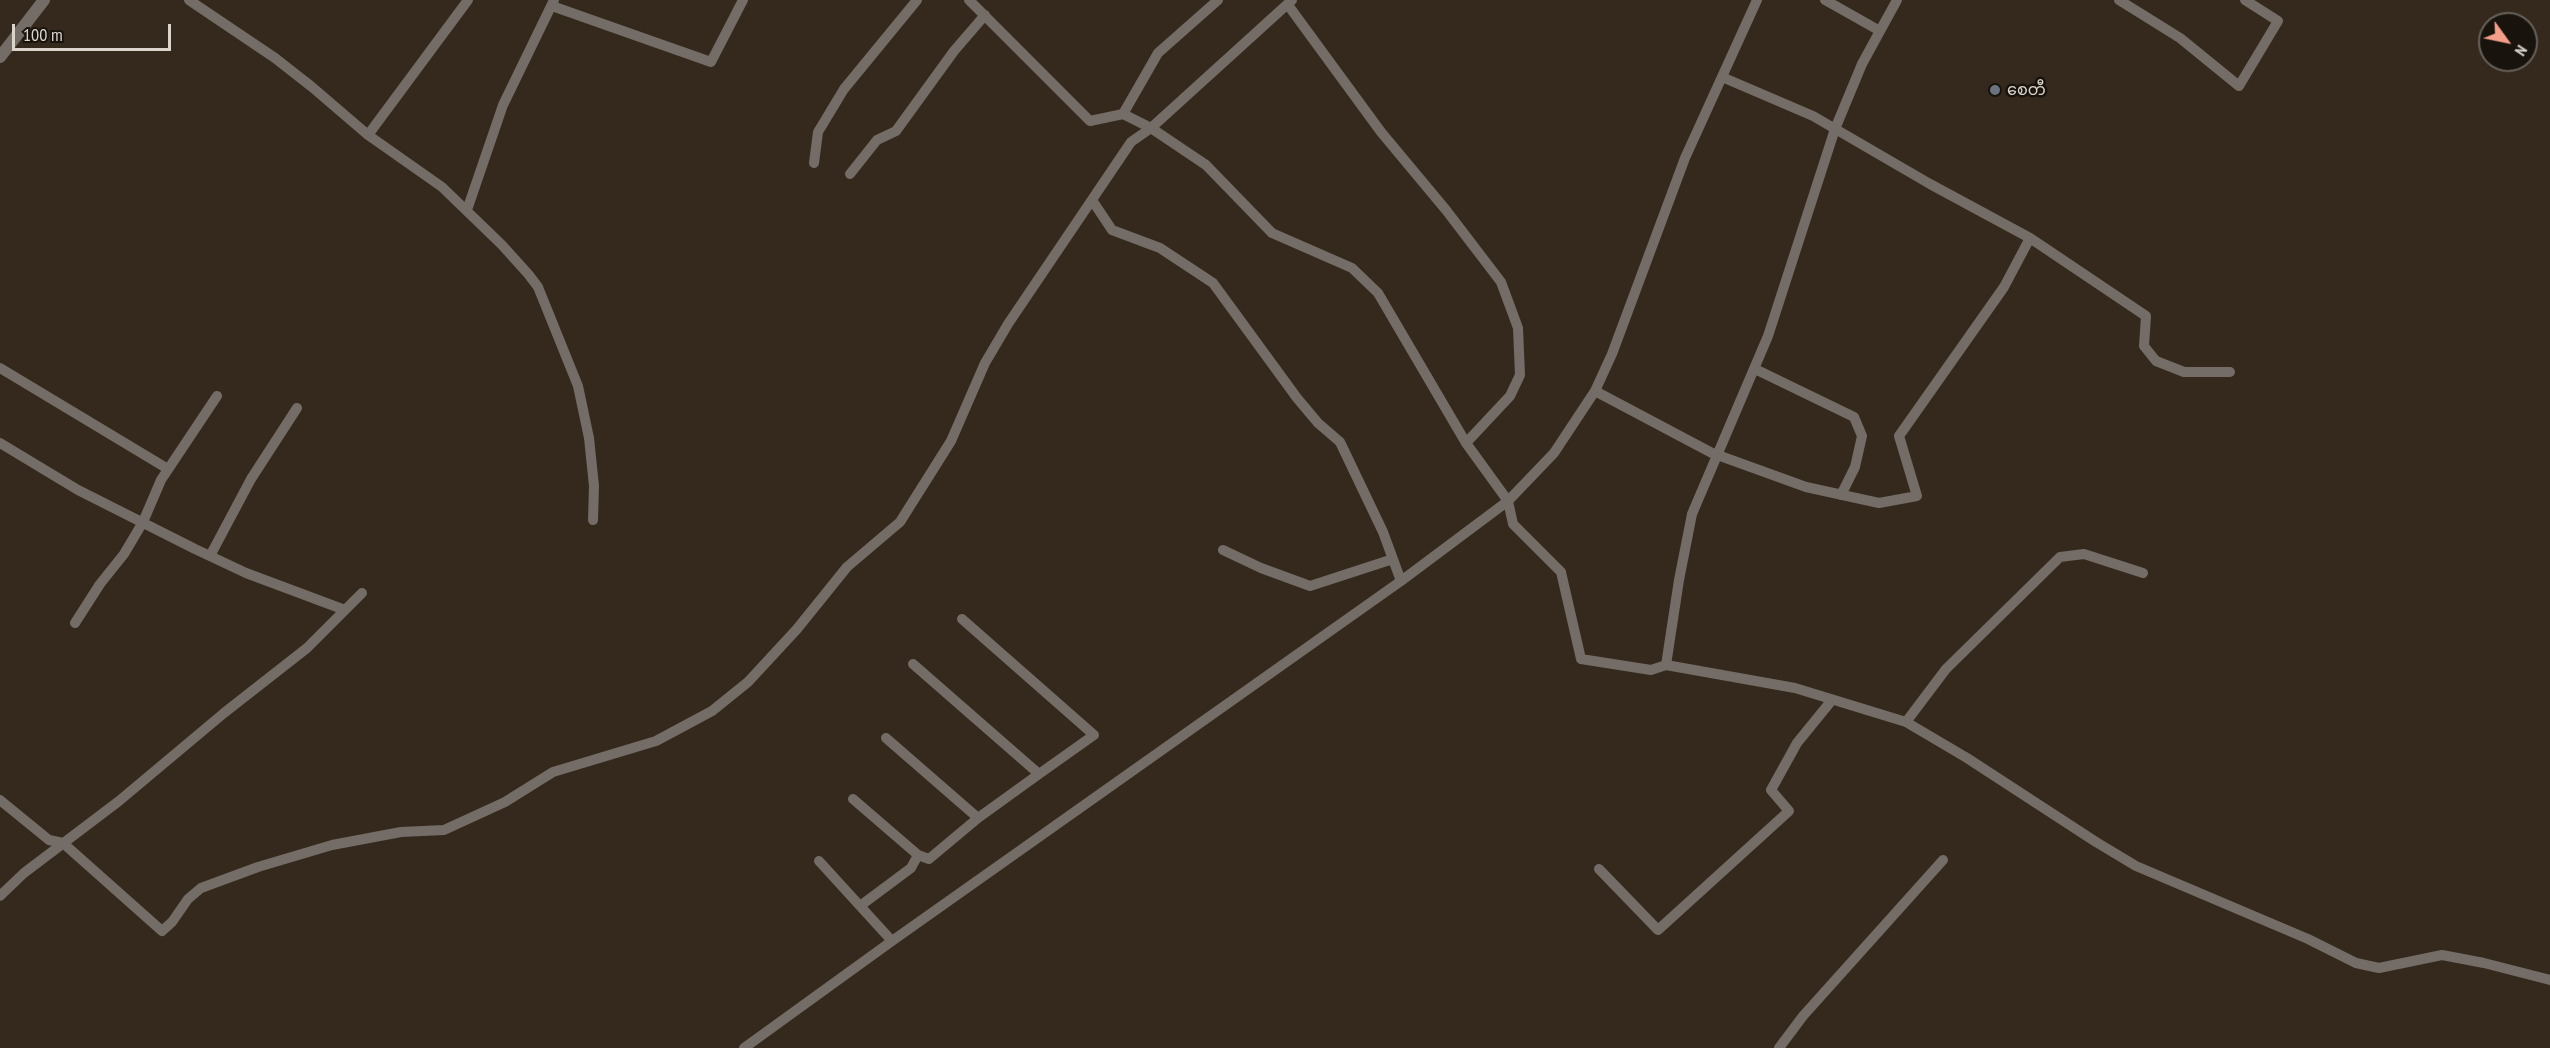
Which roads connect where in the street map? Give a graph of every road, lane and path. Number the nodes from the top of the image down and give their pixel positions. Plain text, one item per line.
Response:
1 (44, 0) edge
2 (189, 0) edge
3 (468, 0) edge
4 (742, 0) edge
5 (917, 0) edge
6 (969, 0) edge
7 (1218, 0) edge
8 (1756, 0) edge
9 (1825, 0) edge
10 (1897, 0) edge
11 (2119, 0) edge
12 (2245, 0) edge
13 (553, 3) edge
14 (1290, 3) edge
15 (985, 15) junction
16 (1880, 31) junction
17 (0, 57) edge
18 (1722, 77) junction
19 (1123, 114) junction
20 (1151, 128) junction
21 (1835, 129) junction
22 (368, 135) junction
23 (814, 163) dead end
24 (850, 174) dead end
25 (1092, 200) junction
26 (467, 210) junction
27 (2030, 237) junction
28 (0, 368) edge
29 (1755, 369) junction
30 (2230, 372) dead end
31 (1595, 391) junction
32 (217, 396) dead end
33 (297, 408) dead end
34 (0, 443) edge
35 (1466, 443) junction
36 (1718, 454) junction
37 (168, 469) junction
38 (1841, 495) junction
39 (1509, 501) junction
40 (593, 520) dead end
41 (143, 522) junction
42 (1223, 550) dead end
43 (210, 556) junction
44 (1393, 560) junction
45 (2143, 573) dead end
46 (1401, 581) junction
47 (362, 593) dead end
48 (345, 610) junction
49 (962, 619) dead end
50 (75, 623) dead end
51 (913, 664) dead end
52 (1666, 665) junction
53 (1832, 700) junction
54 (1906, 722) junction
55 (886, 738) dead end
56 (1039, 774) junction
57 (854, 799) dead end
58 (0, 800) edge
59 (978, 818) junction
60 (63, 843) junction
61 (918, 855) junction
62 (1943, 860) dead end
63 (819, 861) dead end
64 (1599, 869) dead end
65 (0, 896) edge
66 (860, 906) junction
67 (892, 940) junction
68 (2550, 980) edge
69 (744, 1048) edge
70 (1779, 1048) edge

1 - 17 street
2 - 22 street
3 - 22 street
4 - 13 street
5 - 23 street
6 - 15 street
7 - 19 street
8 - 18 street
9 - 16 street
10 - 16 street
11 - 12 street
13 - 26 street
14 - 20 street
14 - 35 street
15 - 19 street
15 - 24 street
16 - 21 street
18 - 21 street
18 - 31 street
19 - 20 street
20 - 25 street
20 - 35 street
21 - 27 street
21 - 29 street
22 - 26 street
25 - 44 street
25 - 60 street
26 - 40 street
27 - 30 street
27 - 38 street
28 - 37 street
29 - 36 street
29 - 38 street
31 - 36 street
31 - 39 street
32 - 37 street
33 - 43 street
34 - 41 street
35 - 39 street
36 - 38 street
36 - 52 street
37 - 41 street
39 - 46 street
39 - 52 street
41 - 43 street
41 - 50 street
42 - 44 street
43 - 48 street
44 - 46 street
45 - 54 street
46 - 67 street
47 - 48 street
48 - 60 street
49 - 56 street
51 - 56 street
52 - 53 street
53 - 54 street
53 - 64 street
54 - 68 street
55 - 59 street
56 - 59 street
57 - 61 street
58 - 60 street
59 - 61 street
60 - 65 street
61 - 66 street
62 - 70 street
63 - 66 street
66 - 67 street
67 - 69 street

